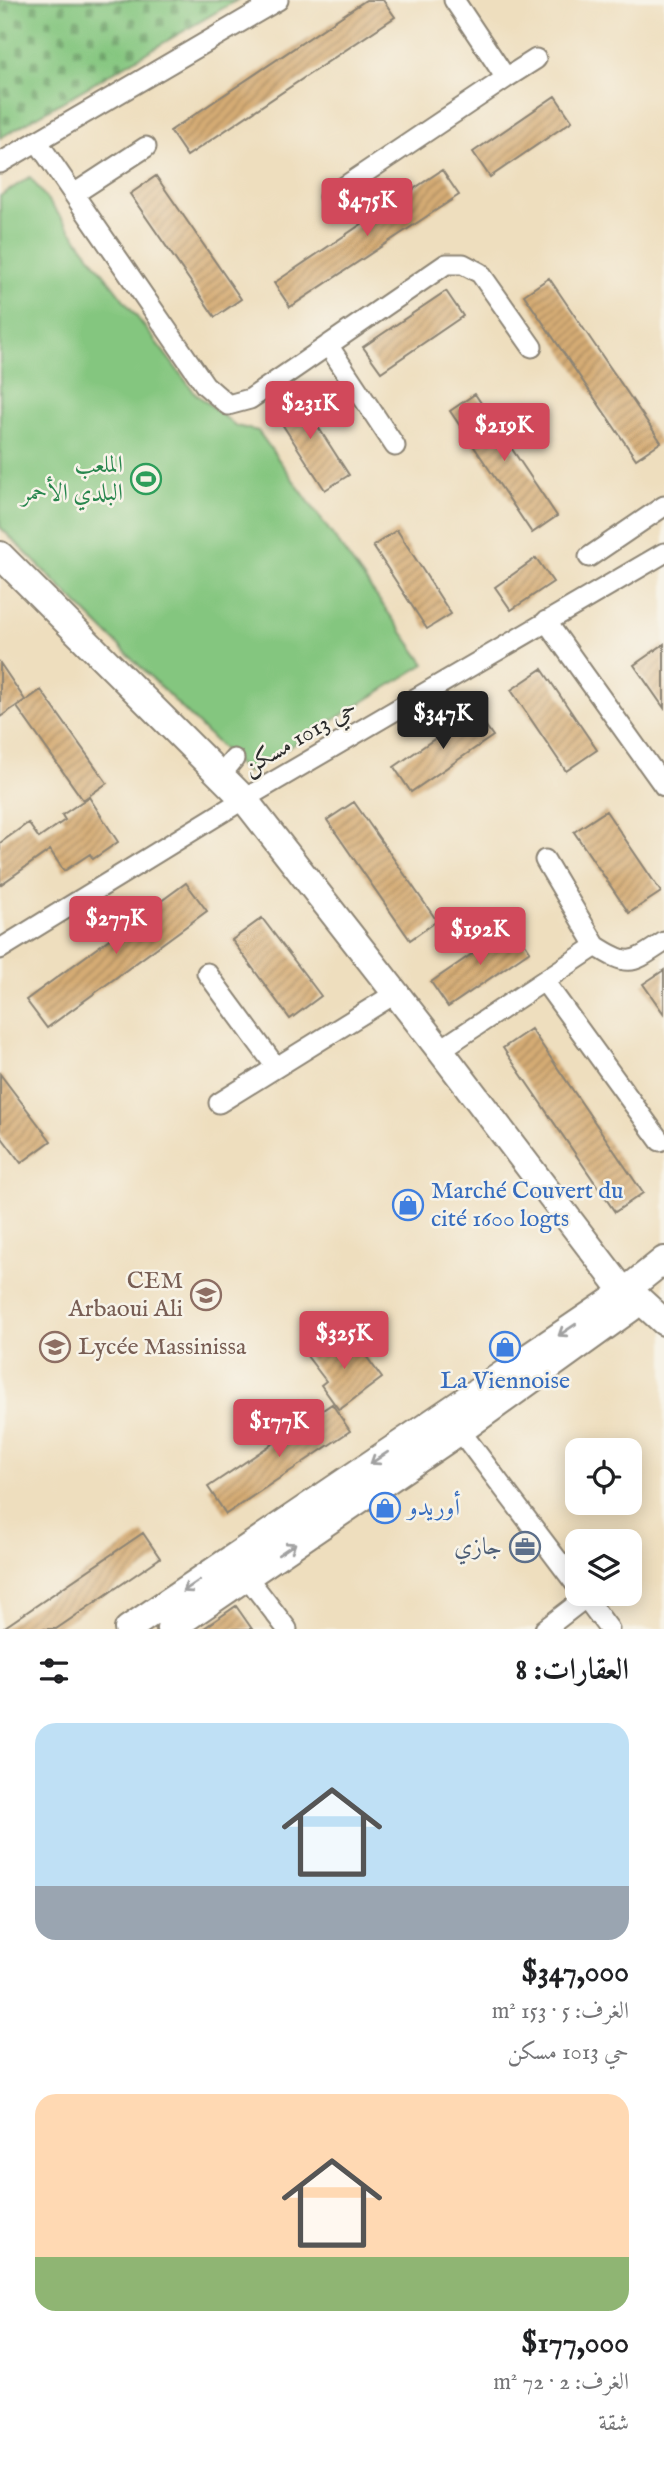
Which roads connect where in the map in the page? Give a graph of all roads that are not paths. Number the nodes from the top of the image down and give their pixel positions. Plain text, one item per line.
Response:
1 (278, 0) edge
2 (454, 0) edge
3 (536, 59) dead end
4 (506, 78) junction
5 (37, 141) junction
6 (146, 147) dead end
7 (0, 163) edge
8 (74, 194) junction
9 (328, 197) dead end
10 (328, 345) junction
11 (533, 347) dead end
12 (395, 446) dead end
13 (664, 506) edge
14 (664, 553) edge
15 (589, 556) dead end
16 (4, 566) edge
17 (546, 621) junction
18 (664, 786) edge
19 (244, 799) junction
20 (545, 860) dead end
21 (664, 942) edge
22 (596, 946) junction
23 (0, 949) edge
24 (207, 973) dead end
25 (544, 981) junction
26 (396, 993) junction
27 (440, 1050) junction
28 (276, 1068) junction
29 (219, 1103) dead end
30 (660, 1142) dead end
31 (664, 1260) edge
32 (664, 1283) edge
33 (632, 1296) junction
34 (664, 1322) edge
35 (453, 1422) junction
36 (565, 1570) edge
37 (247, 1577) junction
38 (569, 1606) edge
39 (592, 1606) edge
40 (128, 1629) edge
41 (170, 1629) edge
42 (287, 1629) edge
43 (545, 1629) edge
44 (609, 1629) edge

1 - 5 street
2 - 4 street
3 - 4 street
4 - 9 street
5 - 7 street
5 - 8 street
6 - 8 street
8 - 10 street
10 - 11 street
10 - 12 street
13 - 15 street
14 - 17 street, حي 1013 مسكن
16 - 19 main road
17 - 18 street
17 - 19 street, حي 1013 مسكن
19 - 23 street, حي 1013 مسكن
19 - 26 main road
20 - 22 street
21 - 22 street
22 - 25 street
24 - 28 street
25 - 27 street
25 - 30 street
26 - 27 main road
26 - 28 street
27 - 33 main road
28 - 29 street
31 - 33 main road
32 - 33 main road
33 - 34 main road
33 - 35 main road
35 - 36 street
37 -> 35 main road
35 -> 40 main road
37 - 41 main road
37 - 42 street
38 - 43 street
39 - 44 street

